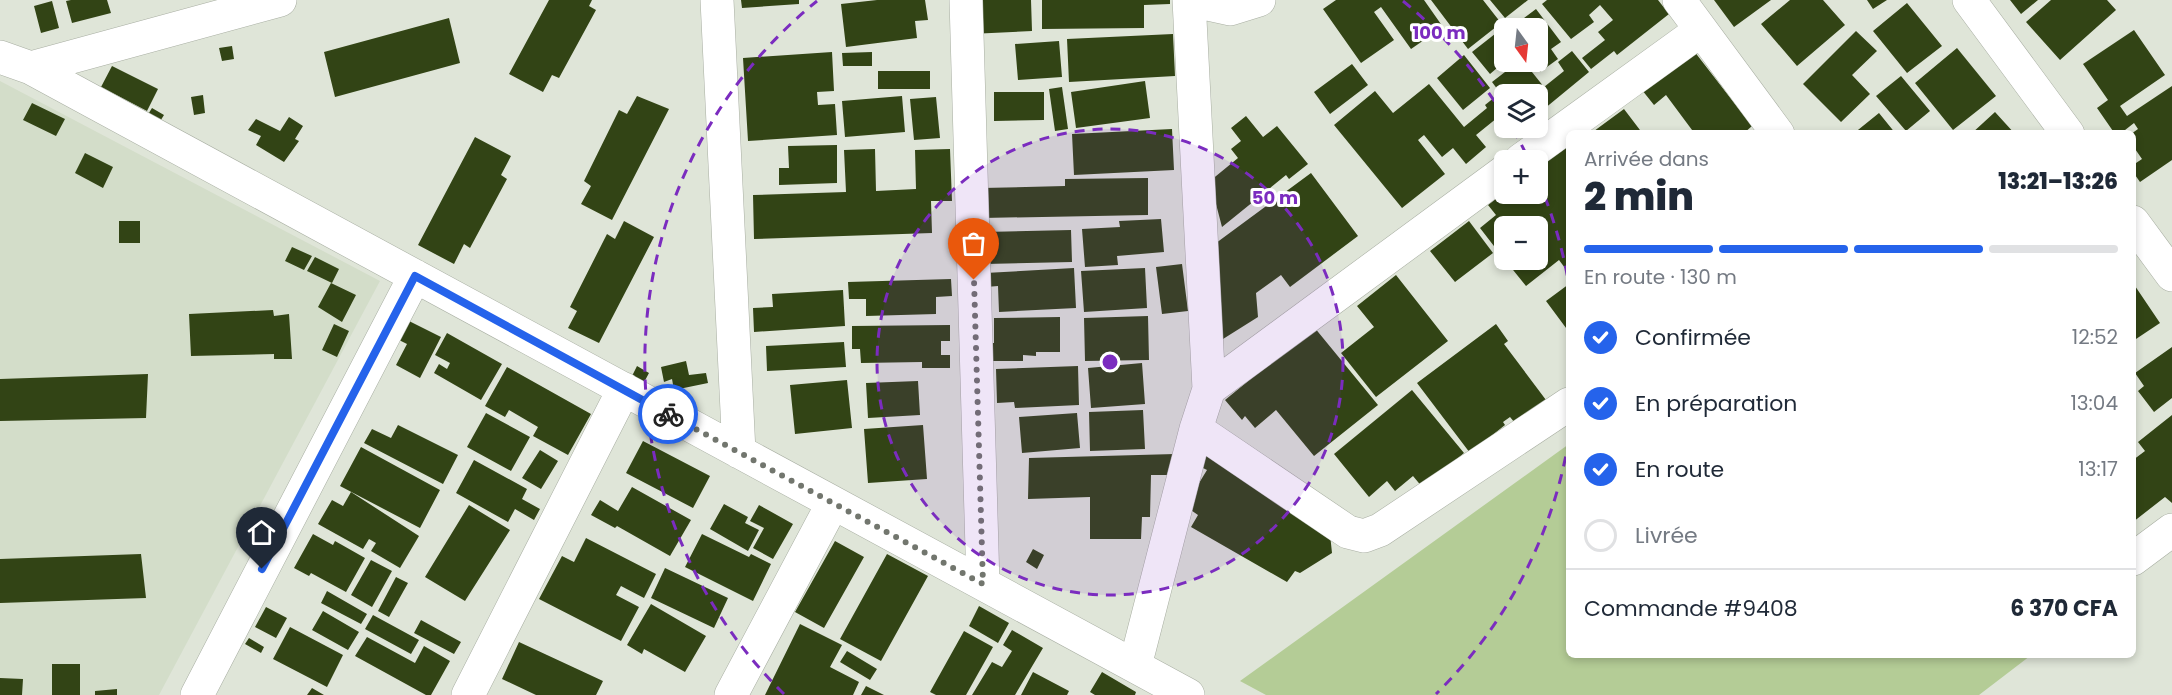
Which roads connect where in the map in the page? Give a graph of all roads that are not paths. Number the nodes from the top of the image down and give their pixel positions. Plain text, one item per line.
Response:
1 (280, 0) edge
2 (717, 0) edge
3 (966, 0) edge
4 (1189, 0) edge
5 (1259, 0) edge
6 (1679, 0) edge
7 (1969, 0) edge
8 (1701, 30) junction
9 (0, 57) edge
10 (31, 68) junction
11 (1775, 130) edge
12 (2065, 130) edge
13 (1535, 150) edge
14 (1494, 179) edge
15 (2136, 226) edge
16 (2172, 275) edge
17 (415, 276) junction
18 (624, 389) junction
19 (1209, 389) junction
20 (1566, 406) edge
21 (1196, 429) junction
22 (739, 452) junction
23 (833, 503) junction
24 (2172, 530) edge
25 (2136, 557) edge
26 (983, 584) junction
27 (1135, 666) junction
28 (197, 695) edge
29 (468, 695) edge
30 (731, 695) edge
31 (1188, 695) edge

1 - 10 street
2 - 22 street
3 - 26 street
4 - 5 street
4 - 19 street
6 - 8 street
7 - 12 street
8 - 11 street
8 - 13 street
9 - 10 street
10 - 17 street
14 - 19 street
15 - 16 street
17 - 18 street
17 - 28 street
18 - 22 street
18 - 29 street
19 - 21 street
20 - 21 street
21 - 27 street
22 - 23 street
23 - 26 street
23 - 30 street
24 - 25 street
26 - 27 street
27 - 31 street

